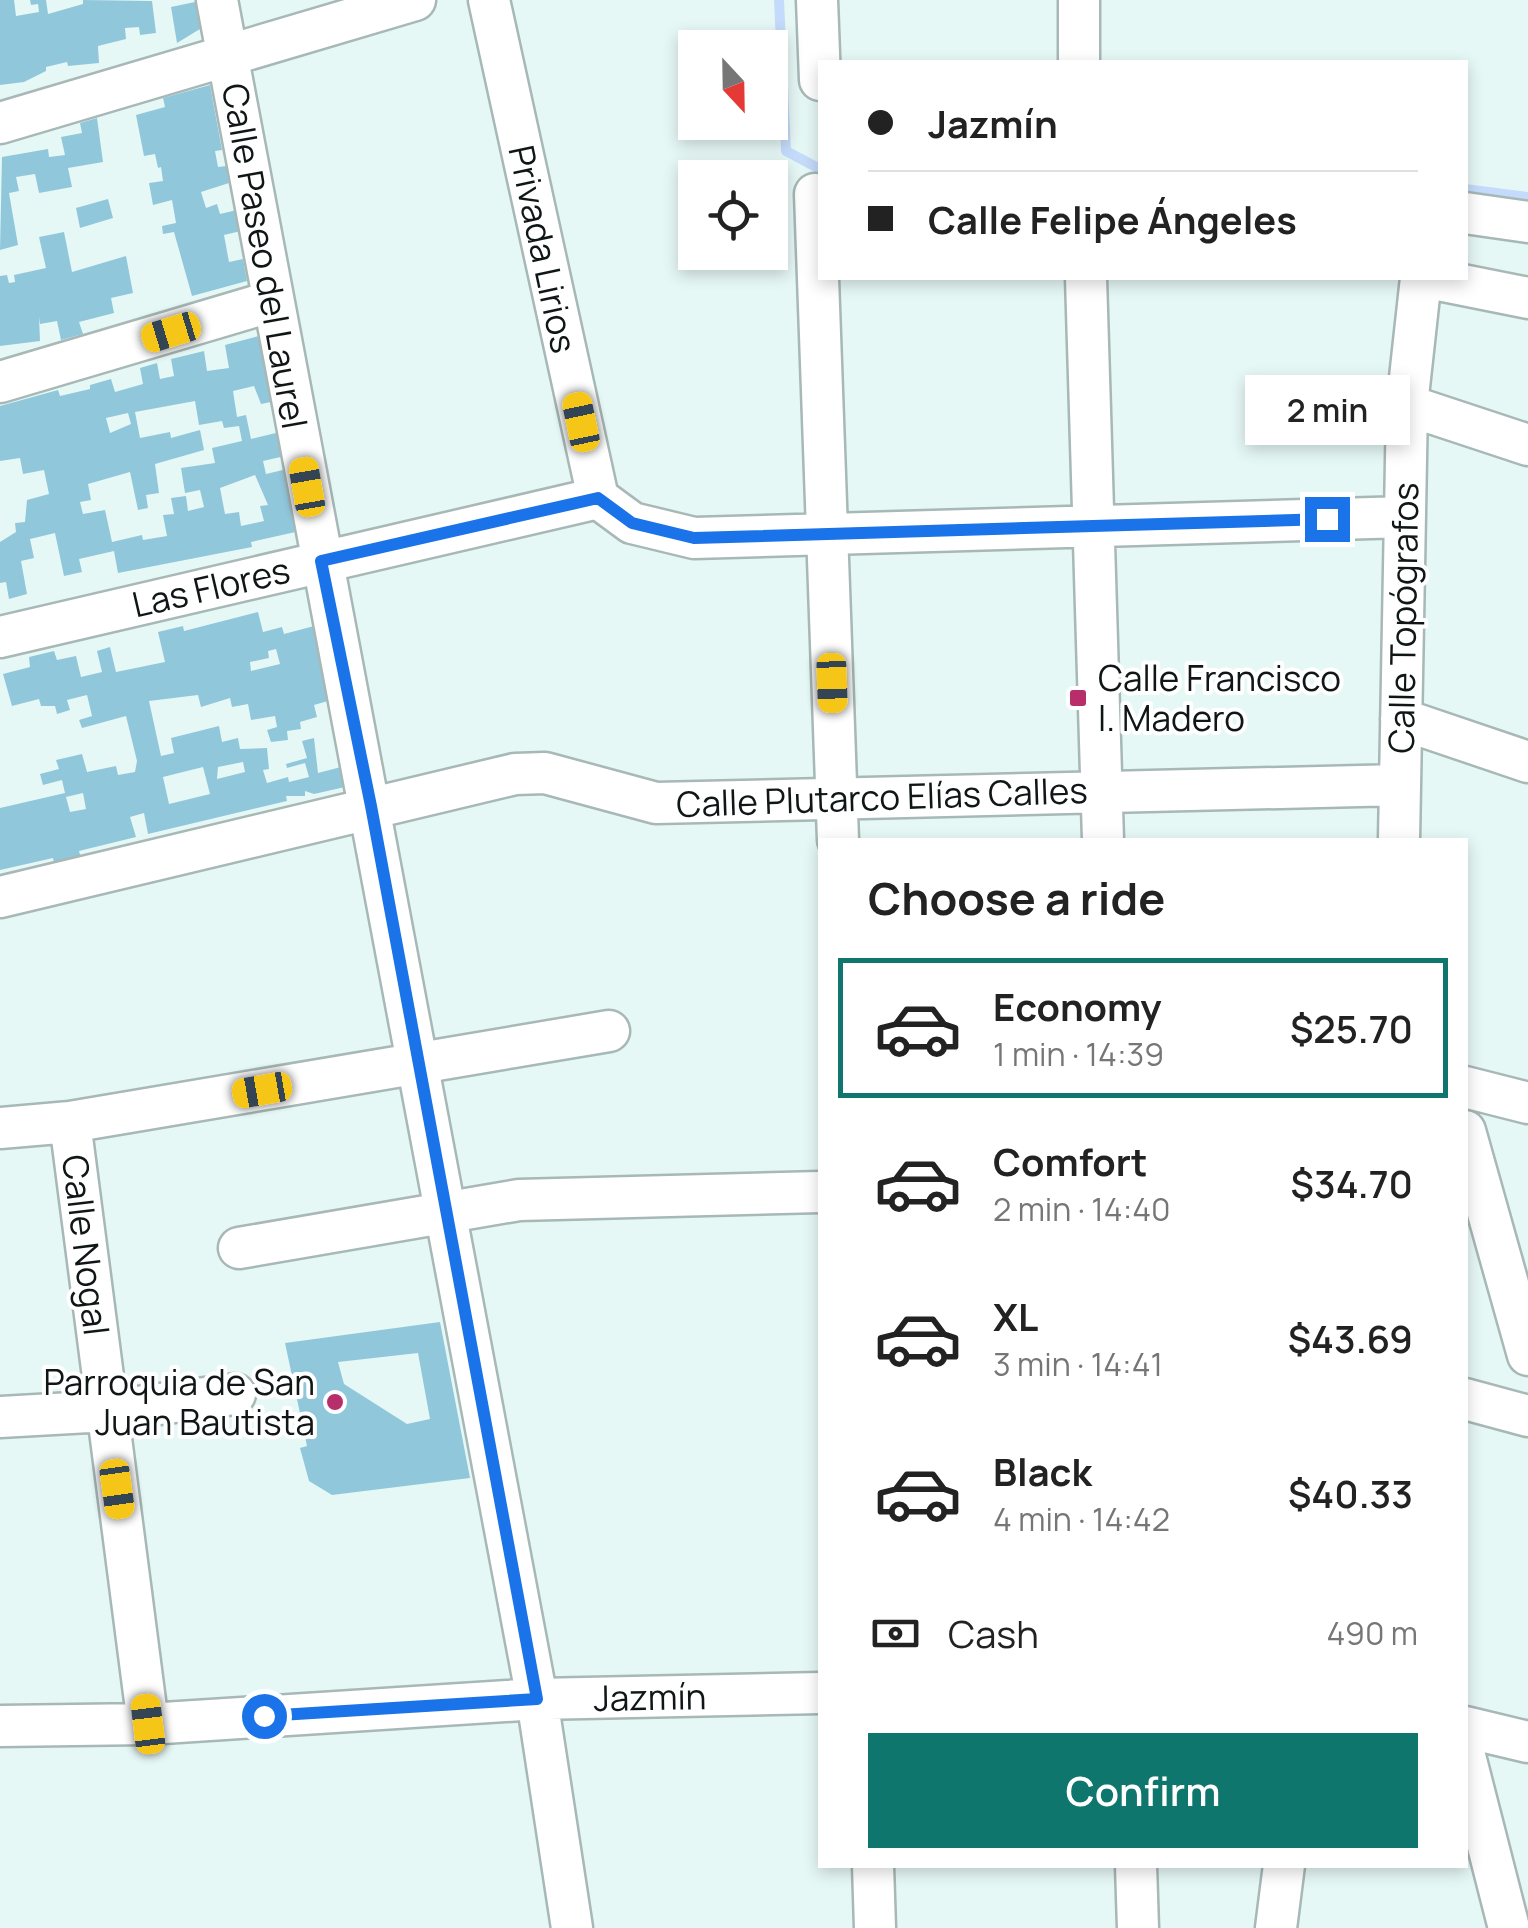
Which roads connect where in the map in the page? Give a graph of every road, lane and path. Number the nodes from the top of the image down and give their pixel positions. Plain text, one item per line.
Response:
1 (217, 0) edge
2 (415, 0) edge
3 (489, 0) edge
4 (817, 0) edge
5 (1080, 0) edge
6 (227, 54) junction
7 (819, 60) edge
8 (1079, 60) edge
9 (0, 123) edge
10 (815, 194) dead end
11 (1468, 214) edge
12 (1528, 222) edge
13 (818, 278) edge
14 (818, 280) edge
15 (1086, 280) edge
16 (1424, 280) edge
17 (1434, 280) edge
18 (1528, 298) edge
19 (273, 301) junction
20 (0, 382) edge
21 (1407, 405) junction
22 (1528, 445) edge
23 (598, 498) junction
24 (1405, 517) junction
25 (1094, 525) junction
26 (827, 532) junction
27 (321, 561) junction
28 (0, 637) edge
29 (1401, 720) junction
30 (1528, 762) edge
31 (1400, 785) junction
32 (1102, 791) junction
33 (836, 796) junction
34 (371, 806) junction
35 (838, 838) edge
36 (1103, 838) edge
37 (1399, 838) edge
38 (0, 898) edge
39 (609, 1031) dead end
40 (416, 1064) junction
41 (1468, 1087) edge
42 (1528, 1104) edge
43 (70, 1122) junction
44 (0, 1128) edge
45 (1468, 1141) edge
46 (818, 1192) edge
47 (445, 1213) junction
48 (239, 1248) dead end
49 (1528, 1355) edge
50 (235, 1394) dead end
51 (1468, 1400) edge
52 (107, 1410) junction
53 (1528, 1416) edge
54 (0, 1417) edge
55 (818, 1693) edge
56 (537, 1699) junction
57 (148, 1724) junction
58 (0, 1726) edge
59 (1468, 1728) edge
60 (1528, 1742) edge
61 (1468, 1768) edge
62 (873, 1868) edge
63 (1136, 1868) edge
64 (1284, 1868) edge
65 (572, 1928) edge
66 (875, 1928) edge
67 (1138, 1928) edge
68 (1276, 1928) edge
69 (1509, 1928) edge

1 - 6 street, Calle Paseo del Laurel
2 - 6 street
3 - 23 street, Privada Lirios
4 - 7 street
5 - 8 street
6 - 9 street
6 - 19 street, Calle Paseo del Laurel
10 - 13 street
11 - 12 street
14 - 26 street
15 - 25 street
16 - 21 street, Calle Topógrafos
17 - 18 street
19 - 20 street
19 - 27 street, Calle Paseo del Laurel
21 - 22 street
21 - 24 street, Calle Topógrafos
23 - 26 street
23 - 27 street, Las Flores
24 - 25 street
24 - 29 street, Calle Topógrafos
25 - 26 street
25 - 32 street
26 - 33 street
27 - 28 street, Las Flores
27 - 34 street, Calle Paseo del Laurel
29 - 30 street
29 - 31 street, Calle Topógrafos
31 - 32 street, Calle Plutarco Elías Calles
31 - 37 street, Calle Topógrafos
32 - 33 street, Calle Plutarco Elías Calles
32 - 36 street
33 - 34 street, Calle Plutarco Elías Calles
33 - 35 street
34 - 38 street, Calle Plutarco Elías Calles
34 - 40 street, Calle Paseo del Laurel
39 - 40 street
40 - 43 street
40 - 47 street, Calle Paseo del Laurel
41 - 42 street
43 - 44 street
43 - 52 street, Calle Nogal
45 - 49 street
46 - 47 street
47 - 48 street
47 - 56 street, Calle Paseo del Laurel
50 - 52 street
51 - 53 street
52 - 54 street
52 - 57 street, Calle Nogal
55 - 56 street, Jazmín
56 - 57 street, Jazmín
56 - 65 street, Calle Paseo del Laurel
57 - 58 street, Jazmín
59 - 60 street
61 - 69 street
62 - 66 street
63 - 67 street
64 - 68 street

